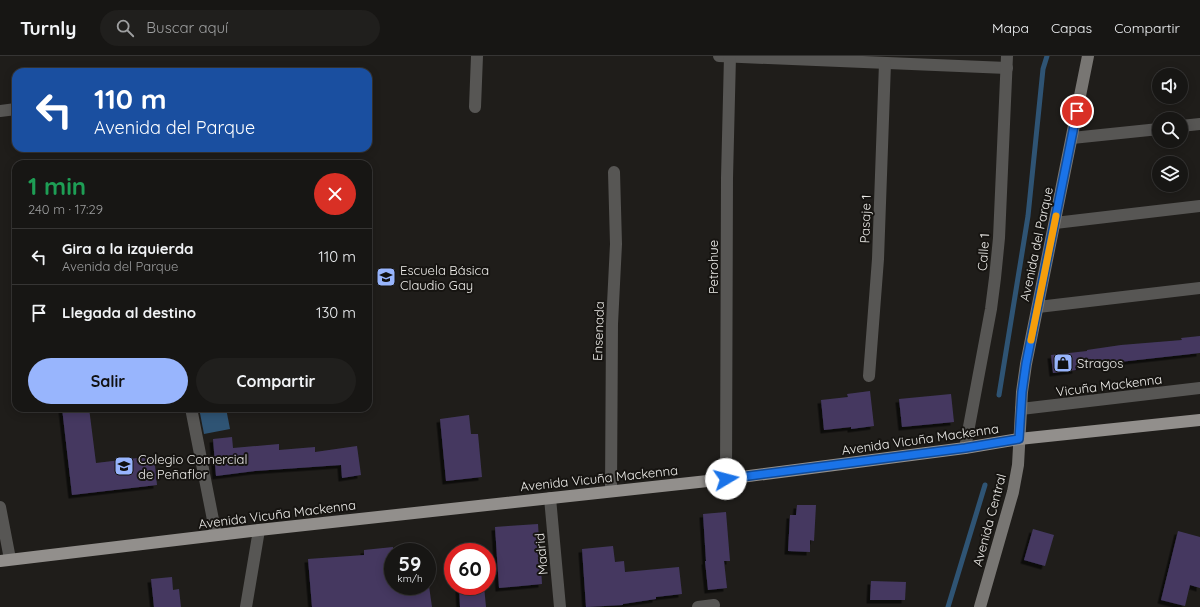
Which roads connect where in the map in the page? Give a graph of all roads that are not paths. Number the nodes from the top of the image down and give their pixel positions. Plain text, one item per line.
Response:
1 (477, 56) edge
2 (719, 56) edge
3 (730, 56) edge
4 (1007, 56) edge
5 (1088, 56) edge
6 (885, 63) junction
7 (1007, 68) junction
8 (475, 107) dead end
9 (12, 110) edge
10 (0, 111) edge
11 (1200, 124) edge
12 (1188, 125) edge
13 (1152, 130) edge
14 (1072, 138) junction
15 (614, 172) dead end
16 (1200, 206) edge
17 (1055, 223) junction
18 (1200, 288) edge
19 (1038, 306) junction
20 (869, 376) dead end
21 (1200, 388) edge
22 (1021, 409) junction
23 (192, 412) edge
24 (1200, 420) edge
25 (1019, 439) junction
26 (965, 448) junction
27 (726, 479) junction
28 (611, 491) junction
29 (550, 498) junction
30 (0, 507) edge
31 (259, 530) junction
32 (216, 535) junction
33 (5, 560) edge
34 (714, 605) dead end
35 (246, 607) edge
36 (560, 607) edge
37 (698, 607) edge
38 (980, 607) edge

1 - 8 street
2 - 3 street
3 - 6 street
3 - 27 street, Petrohue
4 - 7 street, Calle 1
5 - 14 street, Avenida del Parque
6 - 7 street
6 - 20 street, Pasaje 1
7 - 26 street, Calle 1
9 - 10 street
11 - 12 street
13 - 14 street
14 - 17 street, Avenida del Parque
15 - 28 street, Ensenada
16 - 17 street
17 - 19 street, Avenida del Parque
18 - 19 street
19 - 22 street, Avenida del Parque
21 - 22 street, Vicuña Mackenna
22 - 25 street, Avenida del Parque
23 - 32 street
24 - 25 main road, Avenida Vicuña Mackenna
25 - 26 main road, Avenida Vicuña Mackenna
25 - 38 street, Avenida Central
26 - 27 main road, Avenida Vicuña Mackenna
27 - 28 main road, Avenida Vicuña Mackenna
28 - 29 main road, Avenida Vicuña Mackenna
29 - 31 main road, Avenida Vicuña Mackenna
29 - 36 street, Madrid
30 - 33 street
31 - 32 main road, Avenida Vicuña Mackenna
31 - 35 street
32 - 33 main road, Avenida Vicuña Mackenna
34 - 37 street

